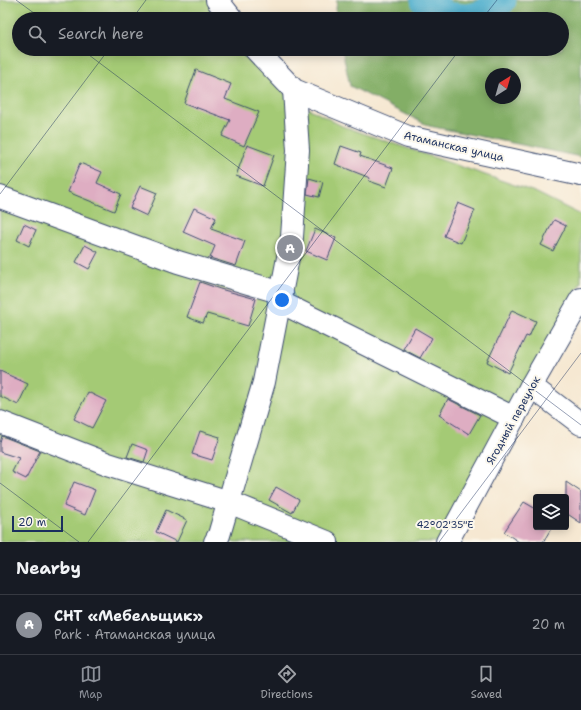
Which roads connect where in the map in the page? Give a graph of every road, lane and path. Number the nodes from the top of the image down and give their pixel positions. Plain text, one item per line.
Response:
1 (217, 0) edge
2 (226, 12) edge
3 (262, 56) edge
4 (294, 90) junction
5 (581, 175) edge
6 (0, 197) edge
7 (281, 298) junction
8 (581, 299) edge
9 (532, 386) junction
10 (514, 418) junction
11 (0, 422) edge
12 (581, 424) edge
13 (229, 502) junction
14 (216, 542) edge
15 (327, 542) edge
16 (446, 542) edge

1 - 2 street
3 - 4 street, Атаманская улица
4 - 5 street, Атаманская улица
4 - 7 street
6 - 7 street
7 - 10 street
7 - 13 street
8 - 9 street, Ягодный переулок
9 - 10 street, Ягодный переулок
9 - 12 street
10 - 16 street, Ягодный переулок
11 - 13 street
13 - 14 street
13 - 15 street

